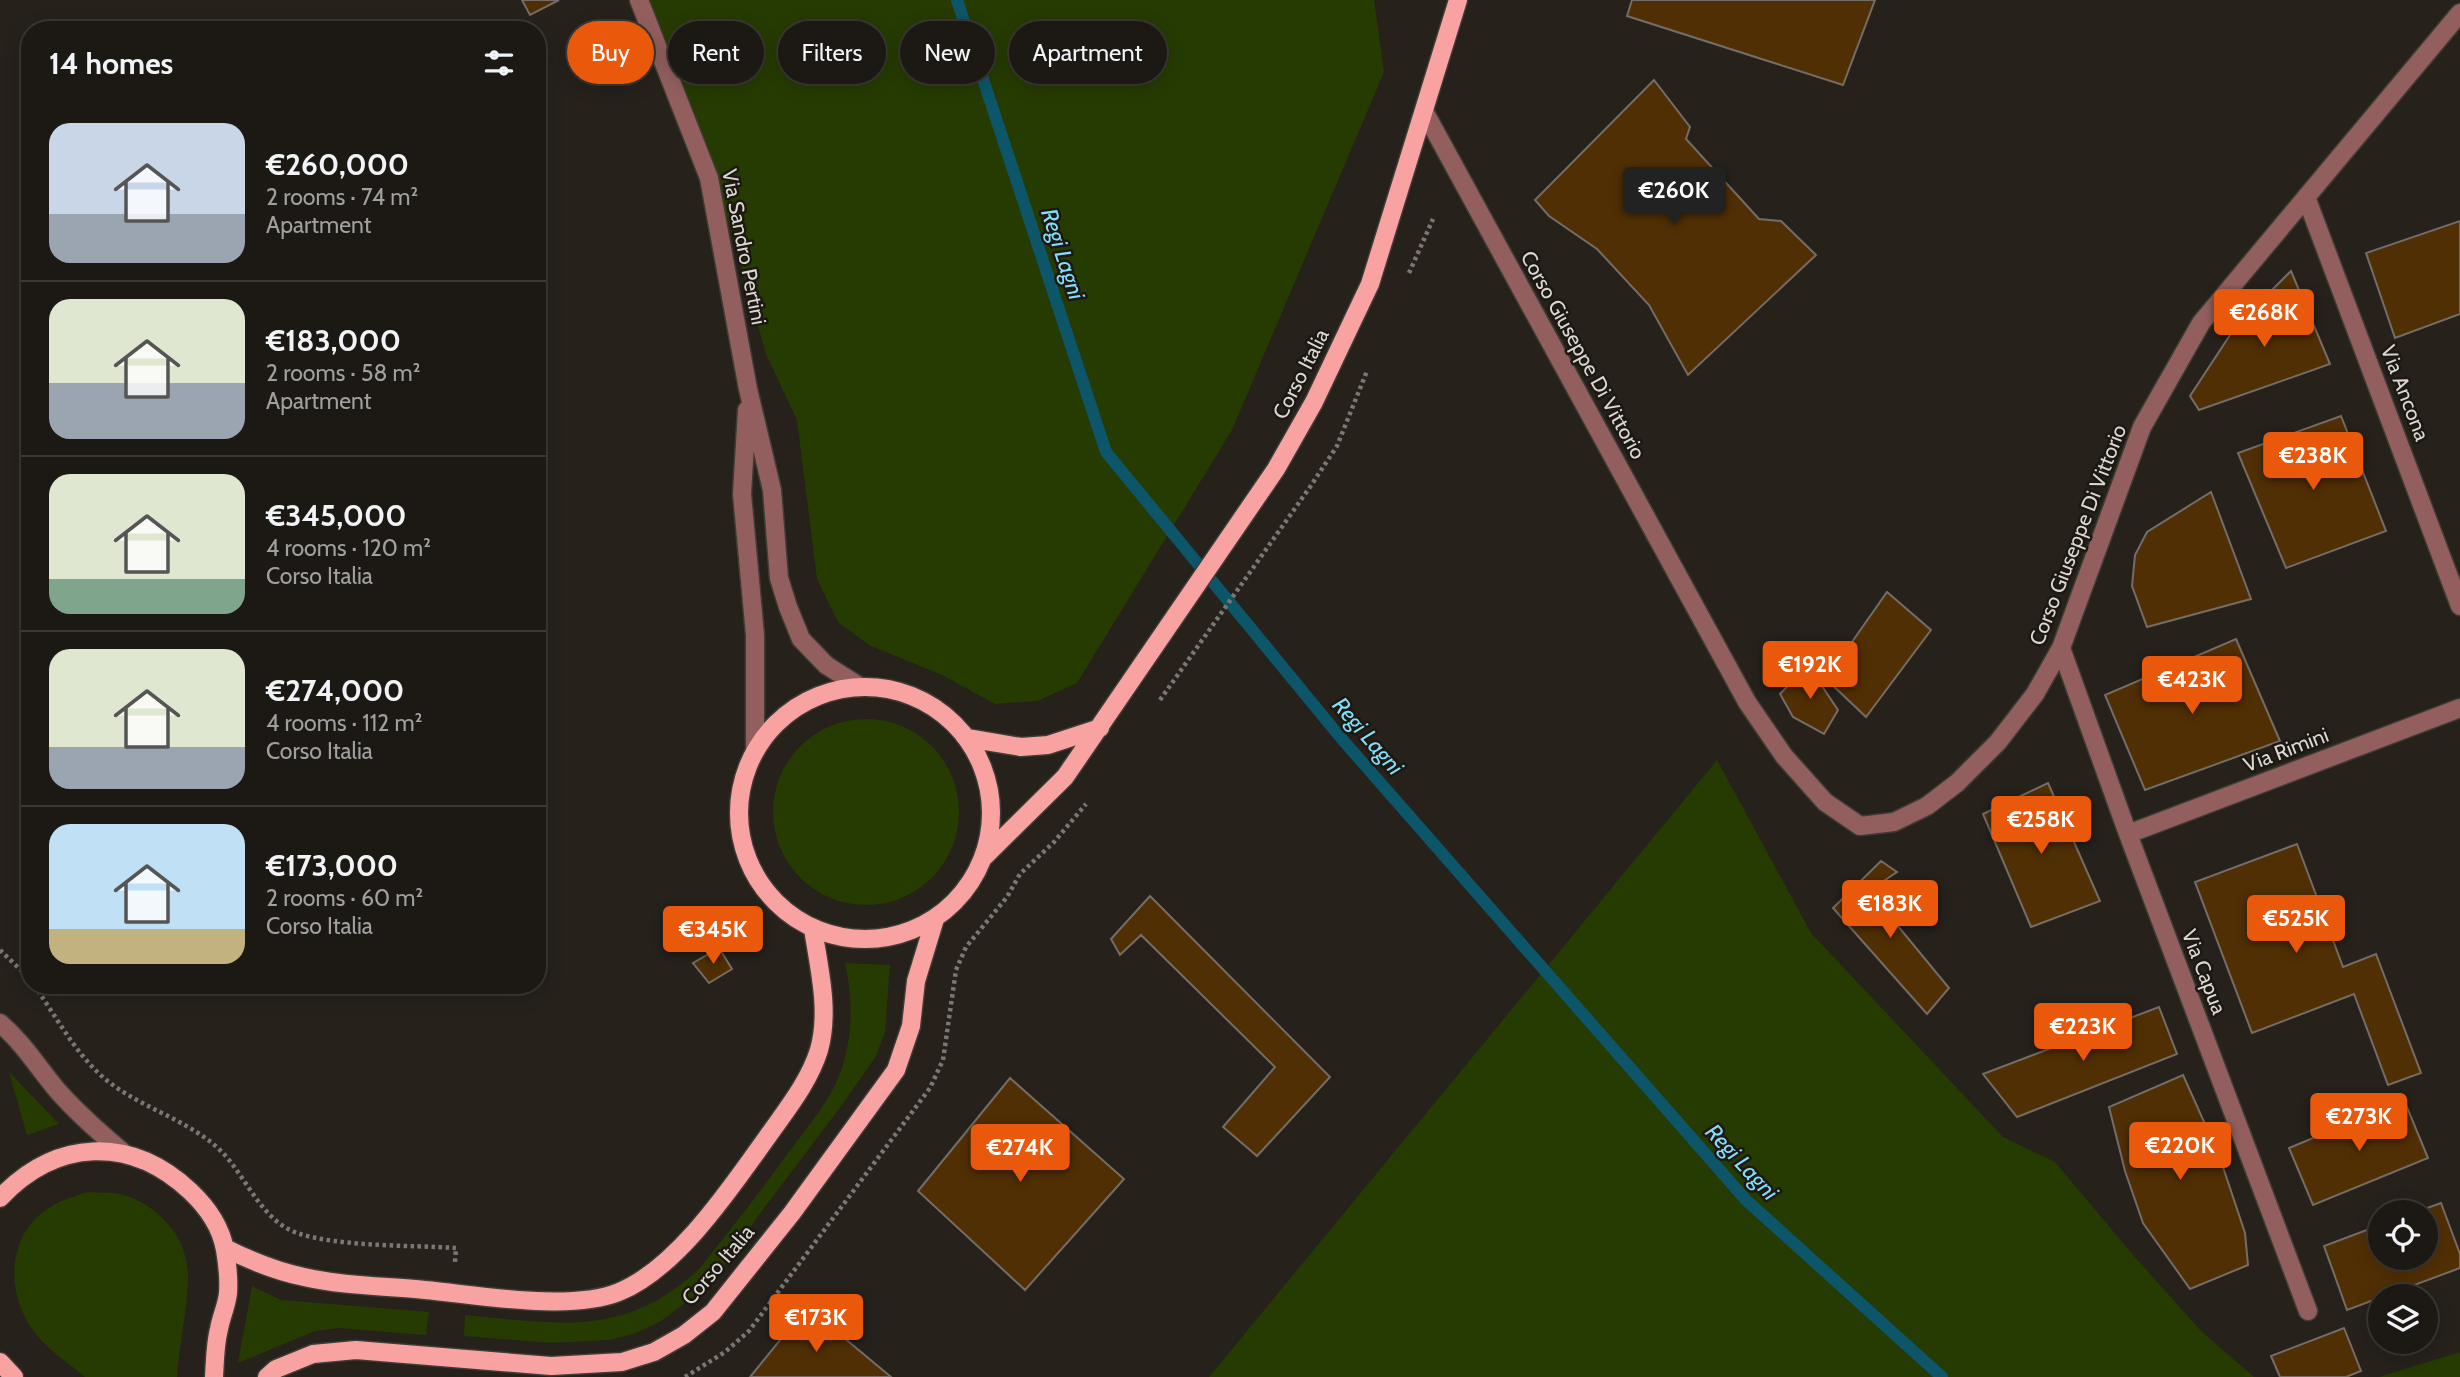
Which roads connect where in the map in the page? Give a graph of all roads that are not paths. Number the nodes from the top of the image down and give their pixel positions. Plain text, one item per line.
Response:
1 (639, 0) edge
2 (1458, 0) edge
3 (2460, 13) edge
4 (1424, 111) junction
5 (2306, 197) junction
6 (748, 389) junction
7 (2460, 606) edge
8 (2061, 648) junction
9 (859, 686) junction
10 (2460, 708) edge
11 (1100, 728) junction
12 (967, 738) junction
13 (755, 748) junction
14 (2128, 834) junction
15 (985, 856) junction
16 (935, 919) junction
17 (813, 929) junction
18 (0, 1023) edge
19 (125, 1154) junction
20 (0, 1198) edge
21 (225, 1248) junction
22 (2308, 1311) dead end
23 (0, 1362) edge
24 (14, 1377) edge
25 (214, 1377) edge
26 (267, 1377) edge

1 - 6 street, Via Sandro Pertini
2 - 4 main road, Corso Italia
3 - 5 street, Corso Giuseppe Di Vittorio
4 - 8 street, Corso Giuseppe Di Vittorio
4 - 11 main road, Corso Italia
5 - 7 street, Via Ancona
5 - 8 street, Corso Giuseppe Di Vittorio
6 - 9 street, Via Sandro Pertini
6 - 13 street, Via Sandro Pertini
8 - 14 street, Via Capua
9 - 12 main road, Corso Italia
9 - 13 main road, Corso Italia
10 - 14 street, Via Rimini
11 - 12 main road
11 - 15 main road, Corso Italia
12 - 15 main road, Corso Italia
13 - 17 main road, Corso Italia
14 - 22 street, Via Capua
15 - 16 main road, Corso Italia
16 - 17 main road, Corso Italia
16 - 26 main road, Corso Italia
17 - 21 main road, Corso Italia
18 - 19 street
19 - 20 main road
19 - 21 main road
21 - 25 main road
23 - 24 main road

